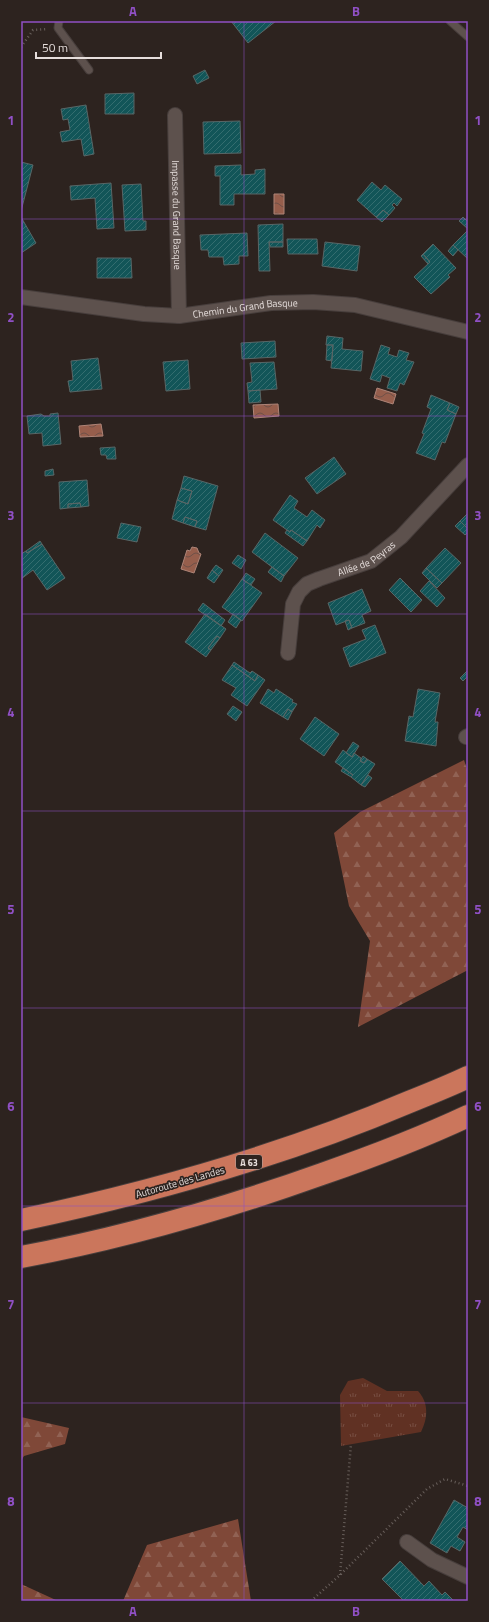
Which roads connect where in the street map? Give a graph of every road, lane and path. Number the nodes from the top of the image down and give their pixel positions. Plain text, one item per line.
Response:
1 (450, 21) edge
2 (59, 24) edge
3 (468, 37) edge
4 (21, 47) edge
5 (89, 70) dead end
6 (175, 115) dead end
7 (21, 297) edge
8 (179, 316) junction
9 (468, 332) edge
10 (468, 465) edge
11 (288, 653) dead end
12 (468, 1077) edge
13 (468, 1116) edge
14 (21, 1220) edge
15 (21, 1257) edge
16 (351, 1444) dead end
17 (468, 1486) edge
18 (407, 1542) dead end
19 (340, 1575) junction
20 (468, 1578) edge
21 (311, 1601) edge

1 - 3 lane
2 - 4 path
2 - 5 lane
6 - 8 street, Impasse du Grand Basque
7 - 8 street, Chemin du Grand Basque
8 - 9 street, Chemin du Grand Basque
10 - 11 street, Allée de Peyras
12 - 14 highway, Autoroute des Landes / A 63
13 - 15 highway
16 - 19 path
17 - 19 path
18 - 20 street
19 - 21 path

